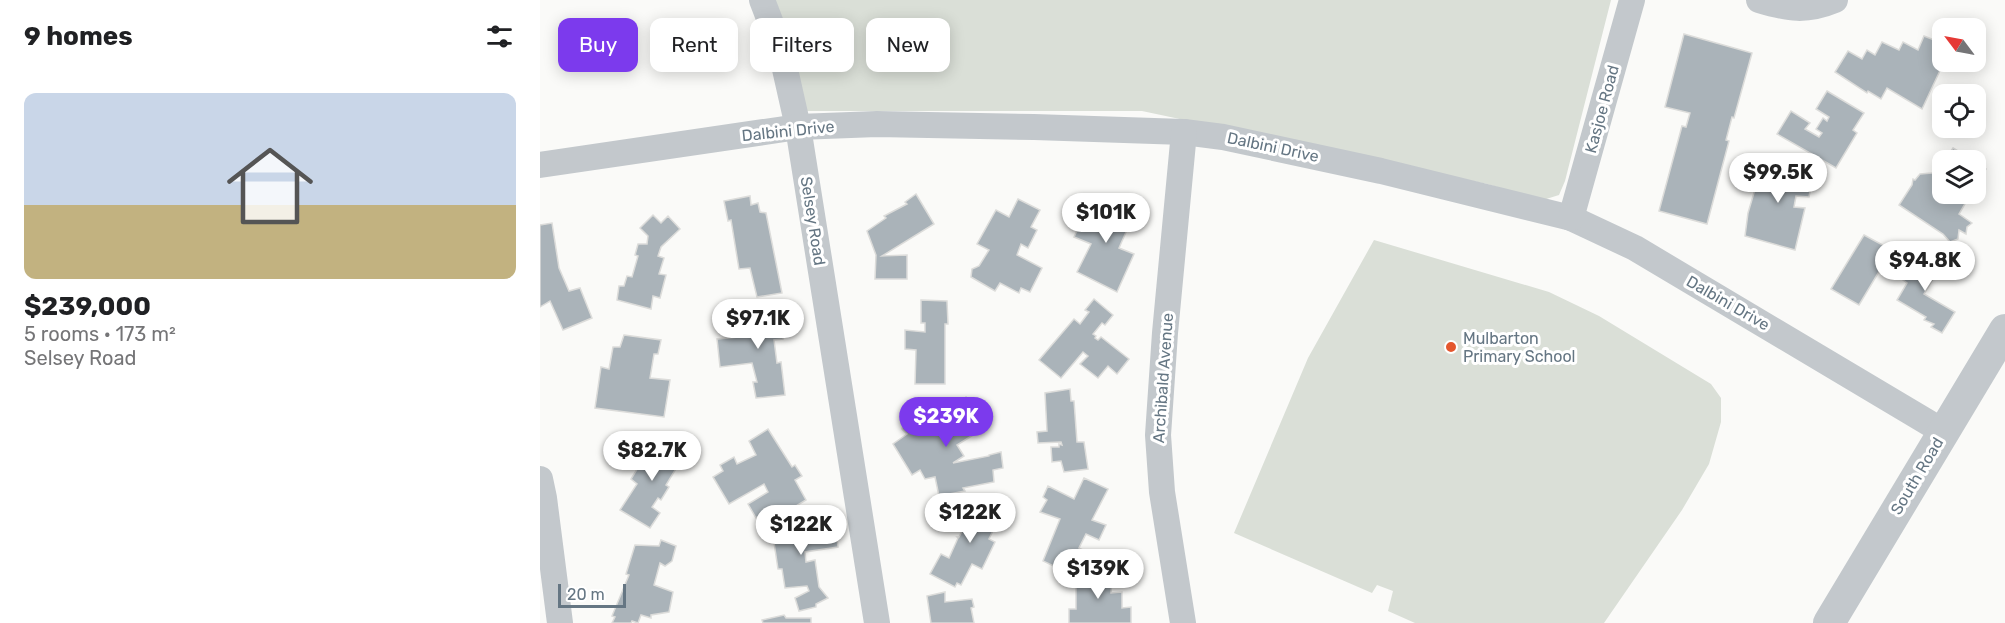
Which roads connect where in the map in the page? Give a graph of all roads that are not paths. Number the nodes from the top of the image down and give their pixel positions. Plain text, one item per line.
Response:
1 (762, 0) edge
2 (1632, 0) edge
3 (1759, 0) edge
4 (1835, 0) edge
5 (798, 128) junction
6 (1184, 132) junction
7 (540, 165) edge
8 (1571, 218) junction
9 (2005, 330) edge
10 (1944, 432) junction
11 (540, 479) edge
12 (560, 623) edge
13 (877, 623) edge
14 (1183, 623) edge
15 (1830, 623) edge

1 - 5 street, Selsey Road
2 - 8 street, Kasjoe Road
3 - 4 street
5 - 6 street, Dalbini Drive
5 - 7 street, Dalbini Drive
5 - 13 street, Selsey Road
6 - 8 street, Dalbini Drive
6 - 14 street, Archibald Avenue
8 - 10 street, Dalbini Drive
9 - 10 street, South Road
10 - 15 street, South Road
11 - 12 street

